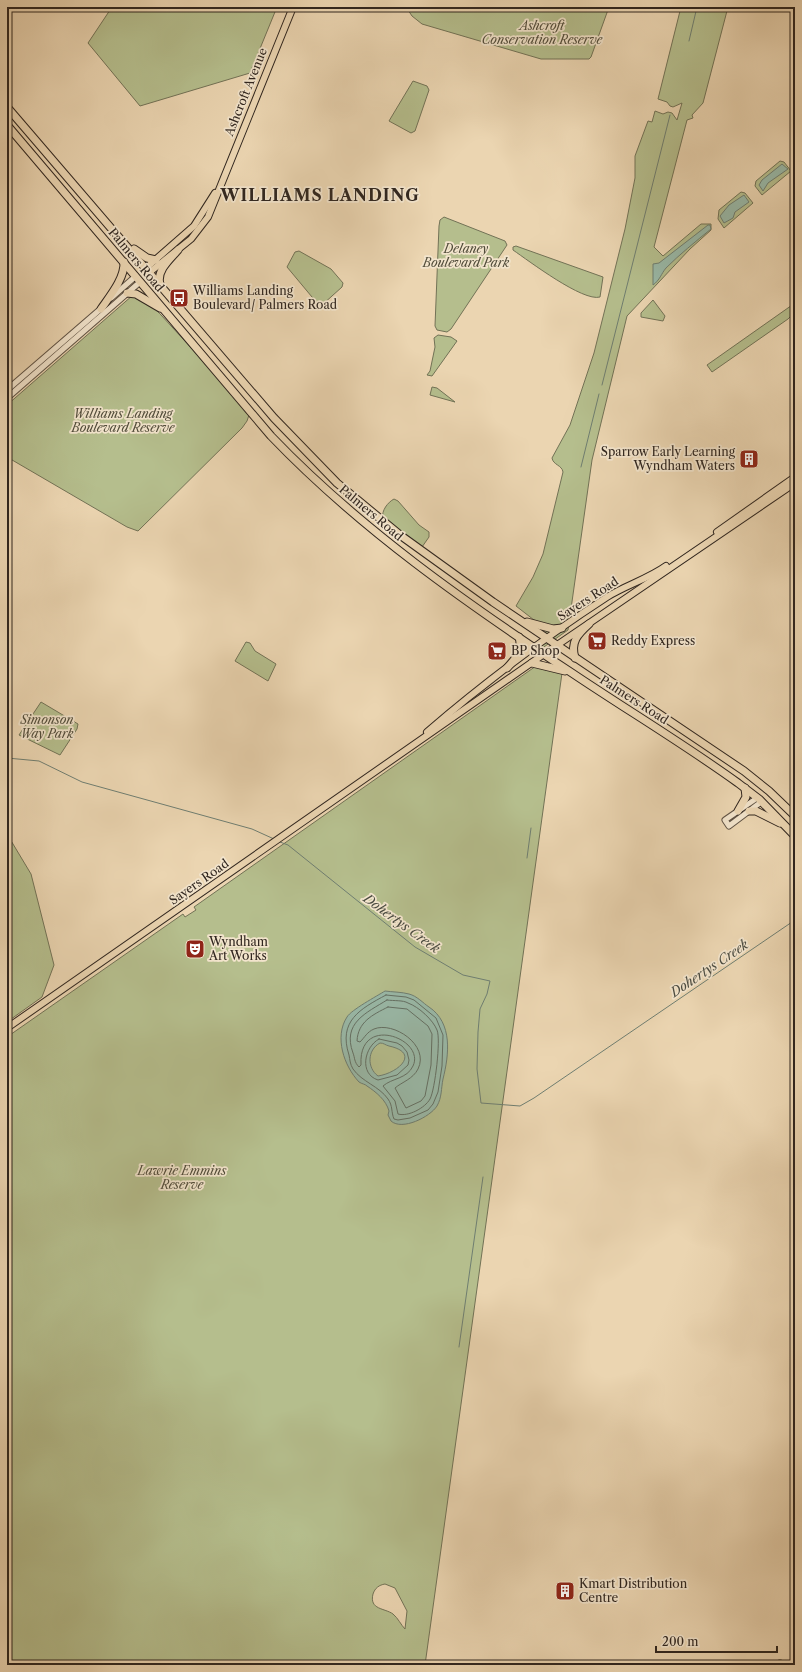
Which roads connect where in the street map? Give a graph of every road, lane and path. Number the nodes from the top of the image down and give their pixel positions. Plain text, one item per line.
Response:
1 (293, 7) edge
2 (7, 107) edge
3 (7, 125) edge
4 (220, 185) junction
5 (120, 238) junction
6 (178, 250) junction
7 (156, 260) junction
8 (124, 262) junction
9 (148, 270) junction
10 (138, 279) junction
11 (160, 284) junction
12 (127, 293) junction
13 (100, 309) junction
14 (165, 311) junction
15 (7, 390) edge
16 (7, 398) edge
17 (795, 478) edge
18 (795, 483) edge
19 (786, 486) junction
20 (737, 521) junction
21 (521, 621) junction
22 (589, 624) junction
23 (562, 628) junction
24 (519, 637) junction
25 (547, 639) junction
26 (556, 646) junction
27 (534, 648) junction
28 (544, 654) junction
29 (575, 658) junction
30 (532, 663) junction
31 (507, 668) junction
32 (573, 674) junction
33 (403, 753) junction
34 (745, 788) junction
35 (768, 790) junction
36 (759, 800) junction
37 (738, 811) junction
38 (749, 811) junction
39 (795, 816) edge
40 (789, 829) junction
41 (795, 836) edge
42 (7, 1028) edge

1 - 4 main road, Ashcroft Avenue
2 - 5 highway, Palmers Road
3 - 8 highway, Palmers Road
4 - 6 main road, Ashcroft Avenue
4 - 7 main road, Ashcroft Avenue
5 - 7 highway
5 - 9 highway, Palmers Road
6 - 9 main road, Ashcroft Avenue
6 - 11 highway
7 - 9 main road, Ashcroft Avenue
8 - 10 highway, Palmers Road
8 - 13 highway
9 - 10 highway
9 - 11 highway, Palmers Road
10 - 12 street
10 - 13 street
10 - 14 highway, Palmers Road
11 - 21 highway, Palmers Road
12 - 14 highway
12 - 16 street
13 - 15 street
14 - 24 highway, Palmers Road
17 - 19 main road, Sayers Road
18 - 19 main road, Sayers Road
19 - 20 main road, Sayers Road
20 - 22 main road, Sayers Road
20 - 23 main road, Sayers Road
21 - 23 highway
21 - 25 highway, Palmers Road
22 - 26 main road, Sayers Road
22 - 29 highway
23 - 25 main road, Sayers Road
24 - 27 highway, Palmers Road
24 - 31 highway
25 - 26 highway, Palmers Road
25 - 27 main road, Sayers Road
26 - 28 main road, Sayers Road
26 - 29 highway, Palmers Road
27 - 28 highway, Palmers Road
27 - 31 main road, Sayers Road
28 - 30 main road, Sayers Road
28 - 32 highway, Palmers Road
29 - 35 highway, Palmers Road
30 - 32 highway
30 - 33 main road, Sayers Road
31 - 33 main road, Sayers Road
32 - 34 highway, Palmers Road
33 - 42 main road, Sayers Road
34 - 36 highway, Palmers Road
34 - 37 highway
35 - 36 highway
35 - 39 highway, Palmers Road
36 - 37 street
36 - 38 street
36 - 40 highway, Palmers Road
37 - 38 street
38 - 40 highway
40 - 41 highway, Palmers Road

